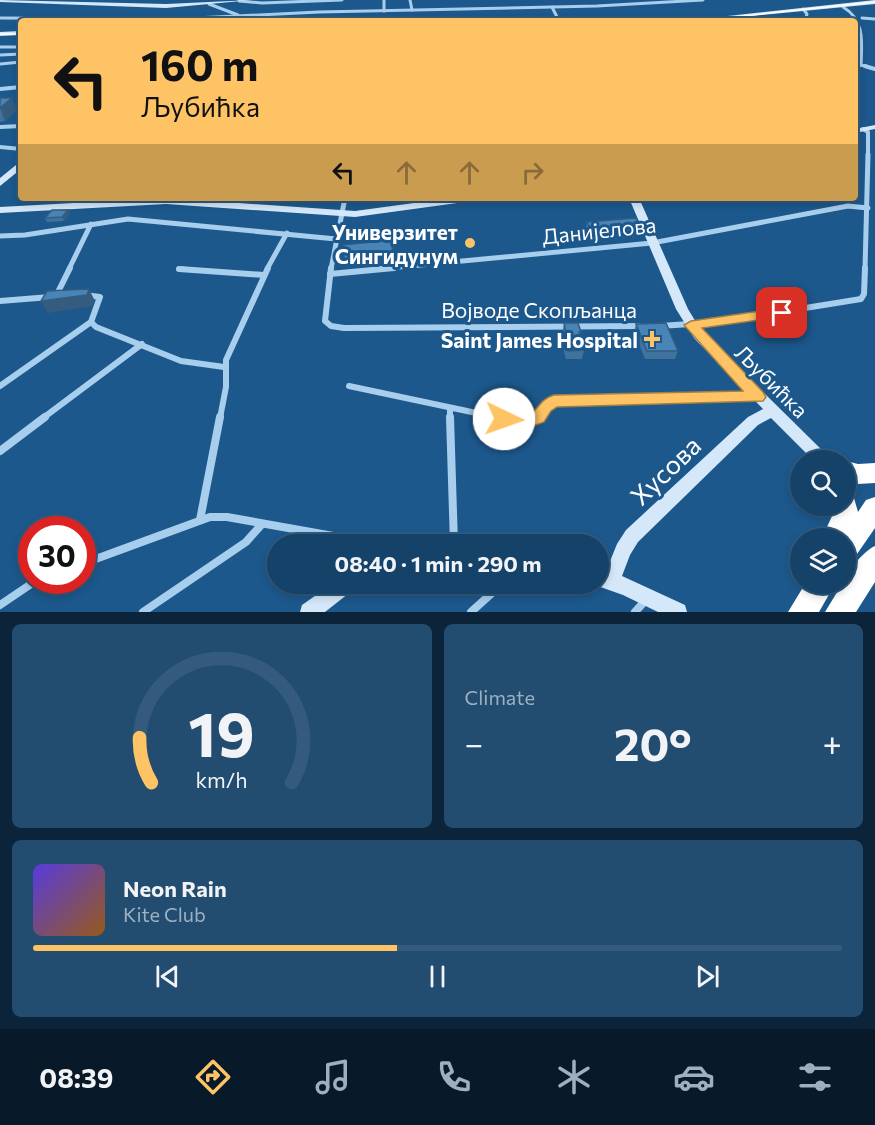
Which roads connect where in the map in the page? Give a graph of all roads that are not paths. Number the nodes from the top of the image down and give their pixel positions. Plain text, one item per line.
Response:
1 (0, 0) edge
2 (76, 0) edge
3 (249, 0) edge
4 (342, 0) edge
5 (384, 0) edge
6 (410, 0) edge
7 (591, 0) edge
8 (703, 0) edge
9 (225, 1) edge
10 (239, 1) edge
11 (875, 2) edge
12 (117, 3) junction
13 (209, 4) junction
14 (597, 6) junction
15 (552, 7) junction
16 (843, 7) junction
17 (384, 10) junction
18 (412, 10) junction
19 (804, 10) junction
20 (240, 15) junction
21 (0, 18) edge
22 (190, 18) edge
23 (558, 18) edge
24 (736, 18) edge
25 (806, 18) edge
26 (854, 18) edge
27 (862, 18) dead end
28 (875, 18) edge
29 (18, 19) edge
30 (858, 23) edge
31 (18, 34) edge
32 (0, 35) edge
33 (0, 47) edge
34 (18, 47) edge
35 (18, 54) edge
36 (0, 55) edge
37 (18, 62) edge
38 (0, 64) edge
39 (861, 65) junction
40 (858, 66) edge
41 (875, 69) edge
42 (18, 87) edge
43 (0, 89) edge
44 (18, 126) edge
45 (0, 127) edge
46 (868, 128) edge
47 (0, 147) edge
48 (18, 149) edge
49 (18, 167) edge
50 (872, 170) edge
51 (1, 182) edge
52 (110, 201) edge
53 (344, 201) edge
54 (451, 201) edge
55 (635, 201) edge
56 (868, 208) junction
57 (0, 210) edge
58 (341, 214) junction
59 (91, 224) junction
60 (287, 233) junction
61 (0, 236) edge
62 (336, 239) junction
63 (652, 243) junction
64 (179, 269) dead end
65 (330, 274) junction
66 (264, 275) junction
67 (64, 296) edge
68 (73, 296) edge
69 (56, 297) junction
70 (0, 301) edge
71 (91, 322) junction
72 (691, 325) junction
73 (142, 344) junction
74 (224, 366) junction
75 (0, 386) edge
76 (349, 386) dead end
77 (758, 397) junction
78 (450, 408) junction
79 (772, 411) junction
80 (812, 450) edge
81 (0, 451) edge
82 (875, 473) edge
83 (856, 474) edge
84 (875, 508) edge
85 (201, 520) junction
86 (262, 524) junction
87 (320, 534) edge
88 (454, 534) edge
89 (856, 534) edge
90 (96, 559) edge
91 (875, 559) edge
92 (609, 572) edge
93 (609, 580) edge
94 (875, 587) edge
95 (18, 590) edge
96 (333, 594) edge
97 (491, 594) edge
98 (814, 594) edge
99 (646, 599) junction
100 (0, 605) edge
101 (143, 612) edge
102 (309, 612) edge
103 (471, 612) edge
104 (635, 612) edge
105 (678, 612) edge
106 (802, 612) edge
107 (839, 612) edge
108 (845, 612) edge

1 - 12 main road
2 - 12 main road
3 - 10 main road
4 - 10 street
5 - 17 street
6 - 18 street
7 - 14 street
8 - 14 street
9 - 10 main road
9 - 12 main road
9 - 13 main road
11 - 16 main road
11 - 19 main road
12 - 13 main road
13 - 20 street
14 - 15 street
15 - 18 street
15 - 23 street
16 - 19 main road
16 - 26 street
17 - 18 street
17 - 20 street
19 - 24 main road
19 - 25 street
20 - 22 street
21 - 29 street
27 - 28 street
30 - 39 street
31 - 32 main road
33 - 34 street
35 - 36 street
37 - 38 street
39 - 40 street
39 - 41 street
42 - 43 street
44 - 45 street
46 - 50 street
47 - 48 street
49 - 51 main road
50 - 56 street
52 - 57 main road
52 - 58 main road
53 - 58 street
54 - 58 main road
55 - 63 main road, Љубићка
56 - 63 street, Данијелова
56 - 72 street, Војводе Скопљанца
58 - 62 street
59 - 60 street
59 - 61 street
59 - 69 street
60 - 62 street
60 - 66 street
62 - 65 street
63 - 65 street, Данијелова
63 - 72 main road, Љубићка
64 - 66 street
65 - 72 street, Војводе Скопљанца
66 - 74 street
67 - 69 street
68 - 71 street
69 - 70 street
71 - 73 street
71 - 75 street
72 - 77 main road, Љубићка
73 - 74 street
73 - 81 street
74 - 85 street
76 - 78 street
77 - 78 street
77 - 79 main road, Љубићка
78 - 88 street
79 - 80 main road, Љубићка
79 - 92 main road, Хусова
82 - 83 highway
84 - 89 highway
85 - 86 street
85 - 90 street
86 - 87 street
86 - 101 street
91 - 107 highway
93 - 99 main road
94 - 108 highway
95 - 100 street
96 - 102 main road
97 - 103 street
98 - 106 highway
99 - 104 street
99 - 105 main road

